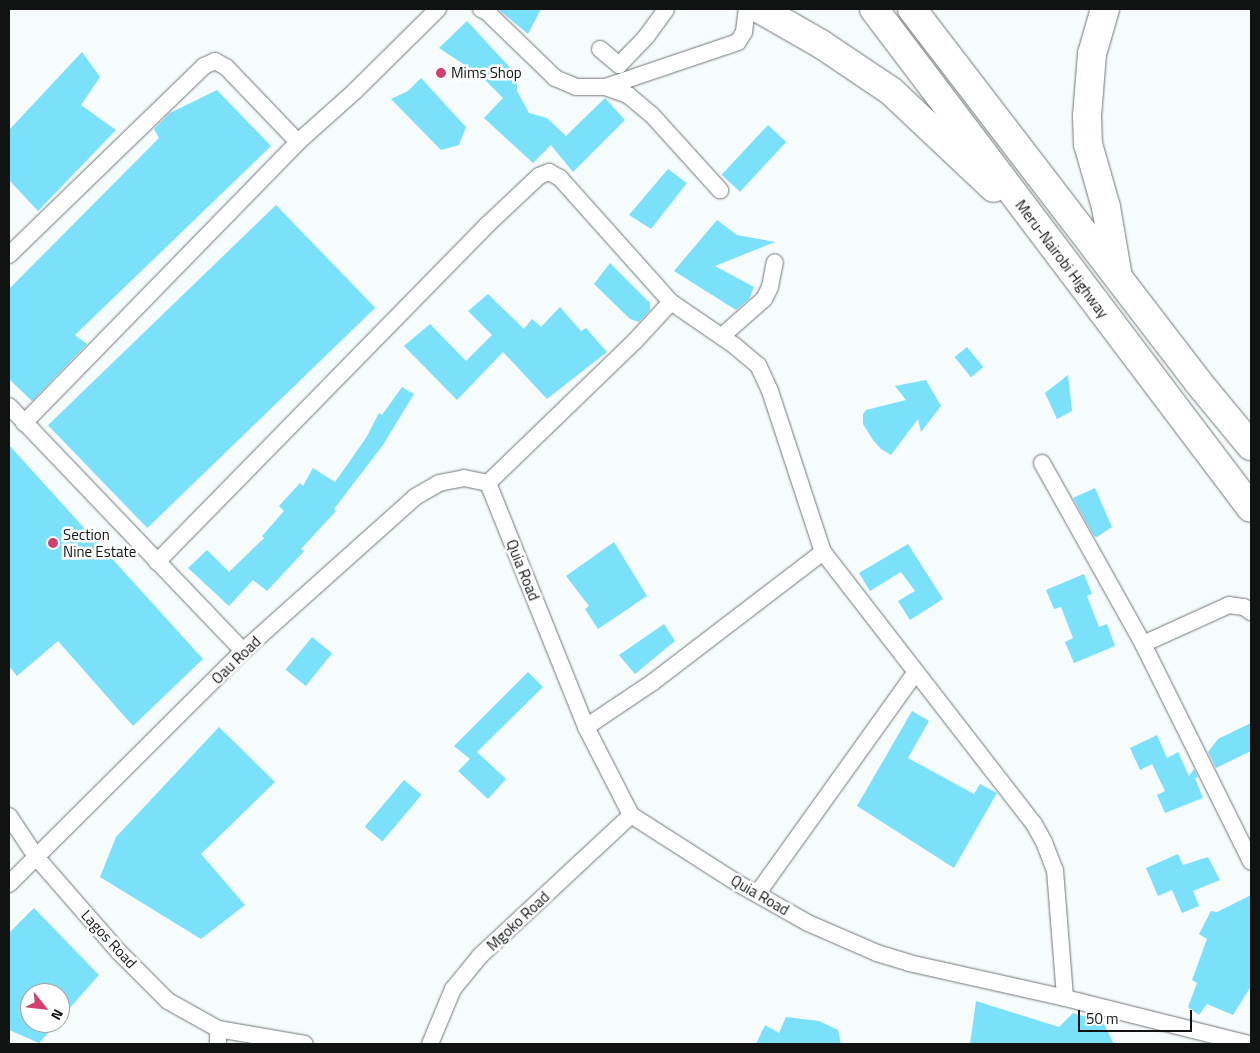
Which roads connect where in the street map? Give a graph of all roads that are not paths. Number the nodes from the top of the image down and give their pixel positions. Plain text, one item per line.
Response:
1 (438, 9) edge
2 (481, 9) edge
3 (666, 9) edge
4 (747, 9) edge
5 (760, 9) edge
6 (874, 9) edge
7 (912, 9) edge
8 (1104, 9) edge
9 (600, 49) dead end
10 (604, 87) junction
11 (298, 142) junction
12 (720, 190) dead end
13 (1040, 229) junction
14 (9, 255) edge
15 (775, 262) dead end
16 (1118, 279) junction
17 (671, 302) junction
18 (722, 336) junction
19 (9, 406) edge
20 (24, 424) junction
21 (1251, 446) edge
22 (1042, 463) dead end
23 (488, 483) junction
24 (1251, 508) edge
25 (823, 552) junction
26 (157, 562) junction
27 (1251, 612) edge
28 (1143, 644) junction
29 (243, 651) junction
30 (916, 672) junction
31 (586, 727) junction
32 (630, 815) junction
33 (9, 816) edge
34 (37, 858) junction
35 (1251, 862) edge
36 (9, 884) edge
37 (757, 894) junction
38 (1065, 998) junction
39 (218, 1037) edge
40 (305, 1044) edge
41 (430, 1044) edge
42 (1249, 1044) edge

1 - 11 street
2 - 10 street
3 - 9 street
4 - 10 street
5 - 13 highway
6 - 13 highway, Meru-Nairobi Highway
7 - 16 highway
8 - 16 highway
10 - 12 street
11 - 14 street
11 - 20 street
13 - 24 highway, Meru-Nairobi Highway
15 - 18 street
16 - 21 highway
17 - 18 street
17 - 23 street
17 - 26 street
18 - 25 street
19 - 20 street
20 - 26 street
22 - 28 street
23 - 29 street, Oau Road
23 - 31 street, Quia Road
25 - 30 street
25 - 31 street
26 - 29 street
27 - 28 street
28 - 35 street
29 - 34 street, Oau Road
30 - 37 street
30 - 38 street
31 - 32 street, Quia Road
32 - 37 street, Quia Road
32 - 41 street, Mgoko Road
33 - 34 street, Lagos Road
34 - 36 street, Oau Road
34 - 39 street, Lagos Road
37 - 38 street, Quia Road
38 - 42 street, Quia Road
39 - 40 street

